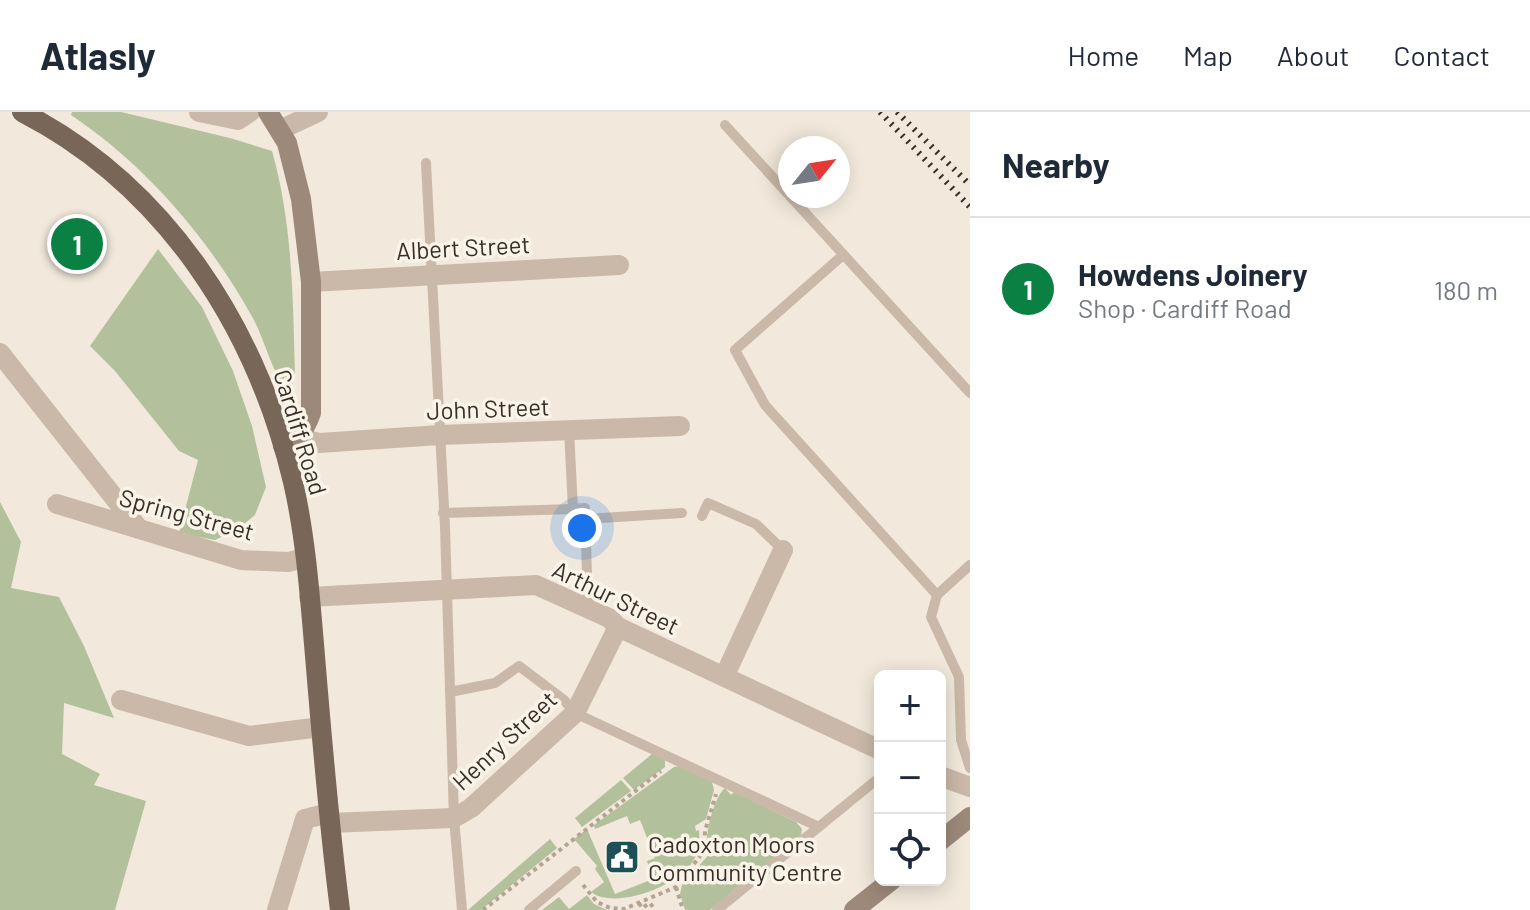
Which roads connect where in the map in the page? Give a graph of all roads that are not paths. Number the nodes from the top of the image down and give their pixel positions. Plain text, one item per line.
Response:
1 (22, 112) edge
2 (199, 112) edge
3 (250, 112) edge
4 (268, 112) edge
5 (318, 112) edge
6 (47, 117) edge
7 (725, 125) dead end
8 (280, 130) junction
9 (426, 163) dead end
10 (843, 255) junction
11 (619, 265) dead end
12 (433, 275) junction
13 (311, 282) junction
14 (0, 353) edge
15 (970, 393) edge
16 (680, 426) dead end
17 (569, 430) junction
18 (440, 435) junction
19 (291, 442) junction
20 (57, 504) dead end
21 (573, 509) junction
22 (443, 513) junction
23 (682, 513) dead end
24 (702, 516) dead end
25 (585, 519) junction
26 (139, 529) junction
27 (783, 550) joint
28 (305, 558) junction
29 (970, 565) edge
30 (446, 588) junction
31 (937, 595) junction
32 (309, 597) junction
33 (588, 609) junction
34 (618, 627) junction
35 (724, 677) junction
36 (964, 677) edge
37 (450, 692) junction
38 (121, 700) dead end
39 (575, 713) junction
40 (321, 727) junction
41 (874, 747) edge
42 (970, 768) edge
43 (946, 778) edge
44 (874, 782) edge
45 (970, 787) edge
46 (970, 817) edge
47 (329, 818) junction
48 (454, 818) junction
49 (819, 827) junction
50 (946, 836) edge
51 (576, 871) road end
52 (884, 886) edge
53 (277, 910) edge
54 (340, 910) edge
55 (462, 910) edge
56 (529, 910) edge
57 (717, 910) edge
58 (854, 910) edge

1 - 6 main road, Cardiff Road
2 - 3 street
4 - 8 street
5 - 8 street
6 - 19 main road, Cardiff Road
7 - 10 lane
8 - 13 street
9 - 12 lane
10 - 15 lane
10 - 31 lane
11 - 12 street, Albert Street
12 - 13 street, Albert Street
12 - 18 lane
13 - 19 street
14 - 26 street
16 - 17 street, John Street
17 - 18 street, John Street
17 - 21 lane
18 - 19 street, John Street
18 - 22 lane
19 - 28 main road, Cardiff Road
20 - 26 street, Spring Street
21 - 22 lane
21 - 25 lane
22 - 30 lane
23 - 25 lane
24 - 27 lane
25 - 33 lane
26 - 28 street, Spring Street
27 - 35 street
28 - 32 main road, Cardiff Road
29 - 31 lane
30 - 32 street, Arthur Street
30 - 33 street, Arthur Street
30 - 37 lane
31 - 36 lane
32 - 40 main road, Cardiff Road
33 - 34 street, Arthur Street
34 - 35 street, Arthur Street
34 - 39 street, Henry Street
35 - 41 street, Arthur Street
36 - 42 lane
37 - 39 lane
37 - 48 lane
38 - 40 street
39 - 48 street, Henry Street
39 - 49 lane
40 - 47 main road, Cardiff Road
43 - 45 street
44 - 49 lane
46 - 50 street
47 - 48 street, Henry Street
47 - 53 street
47 - 54 main road, Cardiff Road
48 - 55 lane
49 - 57 lane
51 - 56 lane
52 - 58 street

